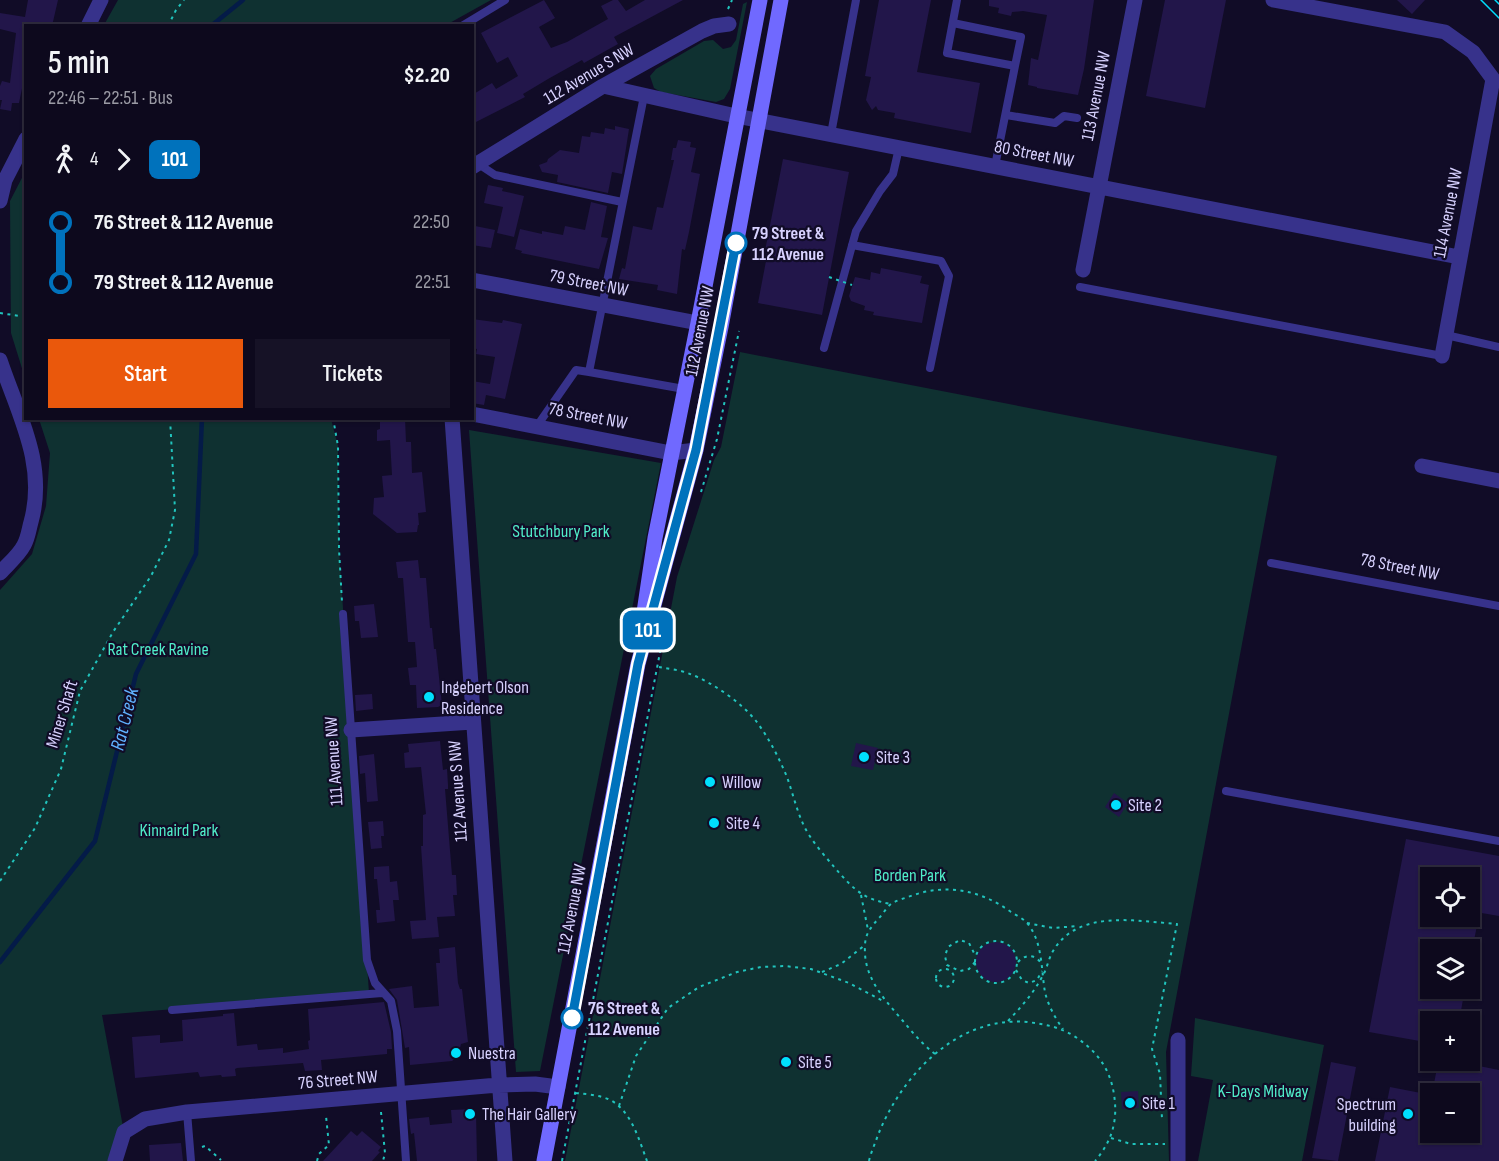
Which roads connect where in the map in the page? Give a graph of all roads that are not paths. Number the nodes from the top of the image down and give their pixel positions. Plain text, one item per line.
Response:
1 (102, 0) edge
2 (505, 0) edge
3 (760, 0) edge
4 (781, 0) edge
5 (856, 0) edge
6 (957, 0) edge
7 (1135, 0) edge
8 (1273, 0) edge
9 (952, 23) junction
10 (89, 24) edge
11 (465, 24) edge
12 (729, 24) dead end
13 (1015, 66) junction
14 (603, 86) junction
15 (644, 96) junction
16 (1006, 115) junction
17 (736, 116) junction
18 (1077, 118) dead end
19 (758, 120) junction
20 (831, 134) junction
21 (24, 142) edge
22 (899, 148) junction
23 (475, 165) edge
24 (995, 166) junction
25 (2, 174) edge
26 (1098, 186) junction
27 (0, 201) edge
28 (622, 202) junction
29 (852, 245) junction
30 (1459, 257) junction
31 (1083, 270) dead end
32 (474, 280) edge
33 (1080, 287) dead end
34 (602, 305) junction
35 (698, 323) junction
36 (1446, 335) junction
37 (1499, 347) edge
38 (824, 348) dead end
39 (1442, 356) joint
40 (0, 360) edge
41 (930, 368) dead end
42 (589, 372) junction
43 (684, 389) junction
44 (474, 414) edge
45 (452, 420) edge
46 (537, 426) junction
47 (696, 450) junction
48 (671, 453) junction
49 (1422, 466) dead end
50 (1499, 481) edge
51 (1271, 563) dead end
52 (0, 573) edge
53 (1499, 606) edge
54 (343, 614) road end
55 (638, 664) junction
56 (473, 722) junction
57 (351, 730) junction
58 (1226, 791) dead end
59 (1499, 842) edge
60 (382, 993) junction
61 (172, 1010) dead end
62 (1178, 1040) dead end
63 (498, 1084) junction
64 (558, 1087) junction
65 (401, 1094) junction
66 (187, 1112) junction
67 (116, 1161) edge
68 (191, 1161) edge
69 (406, 1161) edge
70 (505, 1161) edge
71 (544, 1161) edge
72 (1178, 1161) edge

1 - 10 street
2 - 11 lane
3 - 17 main road, 112 Avenue NW
4 - 19 main road, 112 Avenue NW
5 - 20 lane
6 - 9 lane
7 - 26 street, 113 Avenue NW
8 - 30 street, 114 Avenue NW
9 - 13 lane
9 - 13 lane
12 - 14 street, 112 Avenue S NW
13 - 16 lane
14 - 15 street, 80 Street NW
14 - 23 street, 112 Avenue S NW
15 - 17 street, 80 Street NW
15 - 28 lane
16 - 18 lane
16 - 24 lane
17 - 19 street, 80 Street NW
17 - 35 main road, 112 Avenue NW
19 - 20 street, 80 Street NW
19 - 47 main road, 112 Avenue NW
20 - 22 street, 80 Street NW
21 - 25 street
22 - 24 street, 80 Street NW
22 - 29 lane
23 - 28 lane
24 - 26 street, 80 Street NW
25 - 27 street
26 - 30 street, 80 Street NW
26 - 31 street, 113 Avenue NW
28 - 34 lane
29 - 38 lane
29 - 41 lane
30 - 36 street, 114 Avenue NW
32 - 34 street, 79 Street NW
33 - 39 lane
34 - 35 street, 79 Street NW
34 - 42 lane
35 - 43 main road, 112 Avenue NW
36 - 37 lane
36 - 39 street, 114 Avenue NW
40 - 52 street
42 - 43 lane
42 - 46 lane
43 - 48 main road, 112 Avenue NW
44 - 46 street, 78 Street NW
45 - 56 street, 112 Avenue S NW
46 - 48 street, 78 Street NW
47 - 48 street, 78 Street NW
47 - 55 main road, 112 Avenue NW
48 - 55 main road, 112 Avenue NW
49 - 50 street
51 - 53 lane, 78 Street NW
54 - 57 lane, 111 Avenue NW
55 - 64 main road, 112 Avenue NW
56 - 57 street
56 - 63 street, 112 Avenue S NW
57 - 60 lane, 111 Avenue NW
58 - 59 lane
60 - 61 lane
60 - 65 lane, 111 Avenue NW
62 - 72 street
63 - 64 street, 76 Street NW
63 - 65 street, 76 Street NW
63 - 70 street, 112 Avenue S NW
64 - 71 main road, 112 Avenue NW
65 - 66 street, 76 Street NW
65 - 69 lane, 111 Avenue NW
66 - 67 street, 76 Street NW
66 - 68 lane

